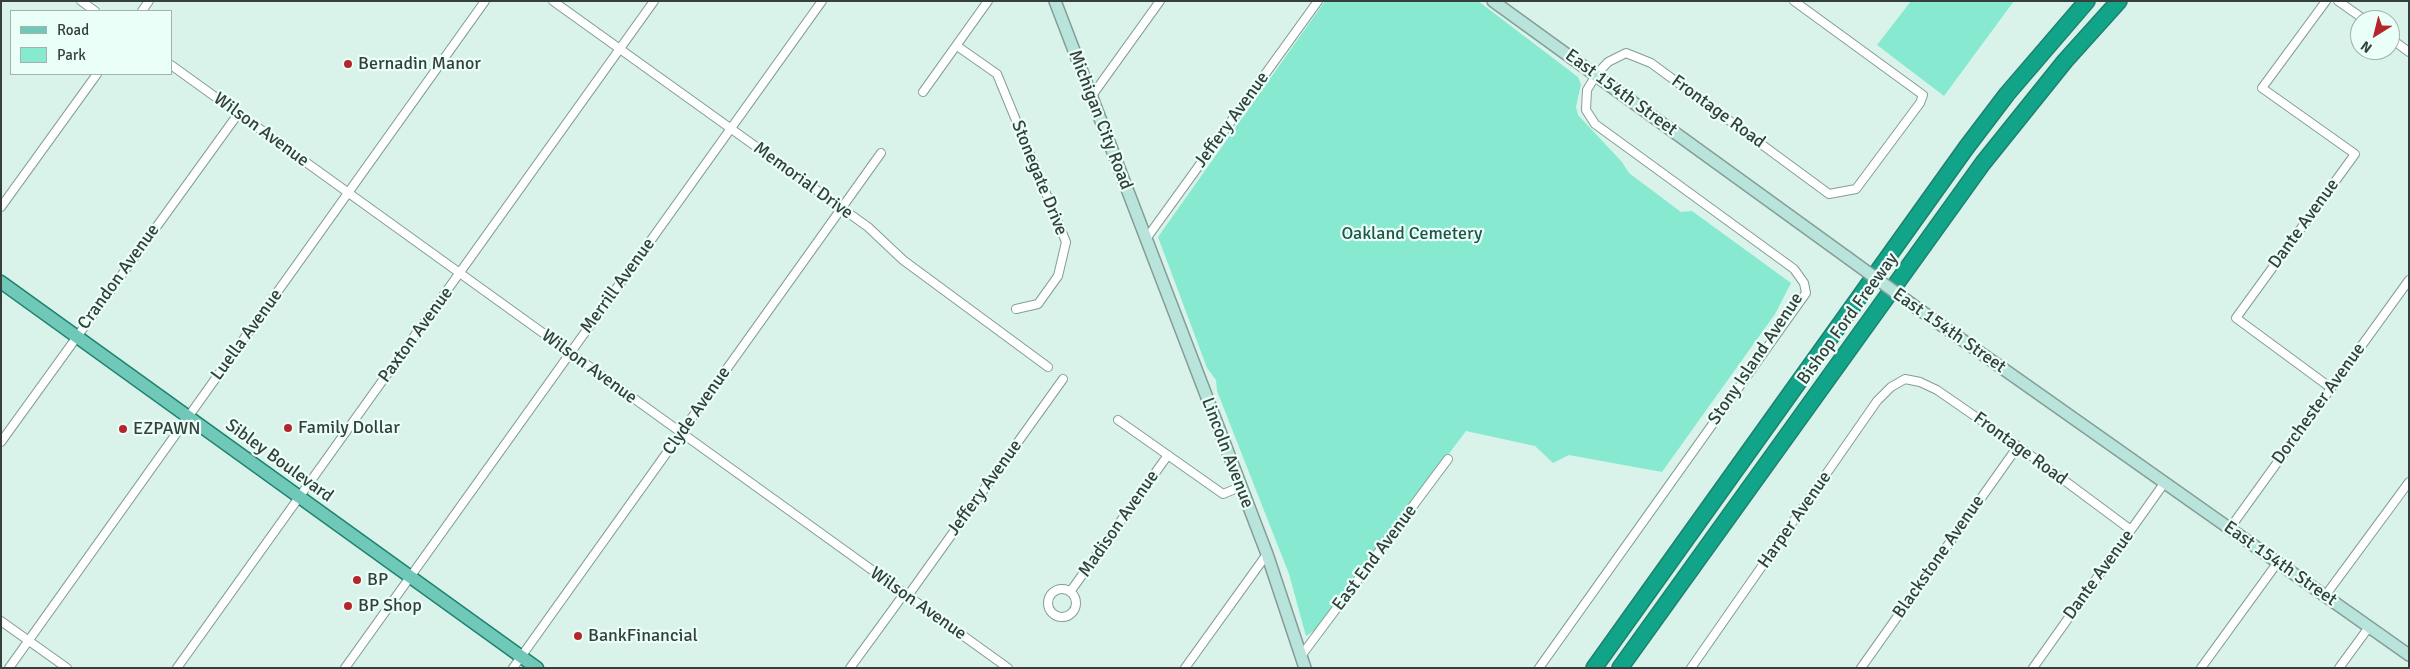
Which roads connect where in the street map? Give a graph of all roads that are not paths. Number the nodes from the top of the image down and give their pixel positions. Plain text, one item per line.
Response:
1 (80, 1) edge
2 (485, 1) edge
3 (553, 1) edge
4 (654, 1) edge
5 (822, 1) edge
6 (988, 1) edge
7 (1055, 1) edge
8 (1160, 1) edge
9 (1318, 1) edge
10 (1493, 1) edge
11 (1794, 1) edge
12 (2087, 1) edge
13 (2119, 1) edge
14 (2326, 1) edge
15 (2338, 1) edge
16 (94, 10) edge
17 (2350, 10) edge
18 (956, 46) junction
19 (620, 49) junction
20 (172, 66) edge
21 (96, 75) edge
22 (1596, 75) junction
23 (923, 92) dead end
24 (1091, 97) junction
25 (238, 114) junction
26 (731, 129) junction
27 (881, 152) dead end
28 (348, 193) junction
29 (1, 207) edge
30 (841, 208) junction
31 (1146, 239) junction
32 (460, 273) junction
33 (2409, 280) edge
34 (1, 282) edge
35 (1016, 309) dead end
36 (76, 336) junction
37 (570, 353) junction
38 (1048, 367) dead end
39 (1063, 379) dead end
40 (1905, 379) joint
41 (2331, 388) junction
42 (189, 416) junction
43 (1118, 420) dead end
44 (681, 434) junction
45 (1, 442) edge
46 (2018, 446) junction
47 (1168, 455) junction
48 (1448, 459) dead end
49 (2165, 482) junction
50 (2409, 482) edge
51 (1240, 487) junction
52 (299, 497) junction
53 (2230, 528) junction
54 (2131, 530) junction
55 (1267, 554) junction
56 (2278, 562) junction
57 (410, 577) junction
58 (1682, 582) junction
59 (1070, 592) dead end
60 (906, 595) junction
61 (2326, 596) junction
62 (1, 621) edge
63 (2368, 627) junction
64 (28, 640) junction
65 (2409, 655) edge
66 (521, 656) junction
67 (1301, 656) junction
68 (9, 668) edge
69 (67, 668) edge
70 (176, 668) edge
71 (345, 668) edge
72 (513, 668) edge
73 (537, 668) edge
74 (850, 668) edge
75 (1008, 668) edge
76 (1185, 668) edge
77 (1305, 668) edge
78 (1538, 668) edge
79 (1594, 668) edge
80 (1620, 668) edge
81 (1631, 668) edge
82 (1691, 668) edge
83 (1861, 668) edge
84 (2032, 668) edge
85 (2202, 668) edge
86 (2339, 668) edge

1 - 16 street
2 - 28 street, Luella Avenue
3 - 19 street, Memorial Drive
4 - 19 street, Paxton Avenue
5 - 26 street, Merrill Avenue
6 - 18 street
7 - 24 street, Michigan City Road
8 - 24 street
9 - 31 street, Jeffery Avenue
10 - 22 street, East 154th Street
11 - 22 street, Frontage Road
12 - 79 highway, Bishop Ford Freeway
13 - 58 highway, Bishop Ford Freeway
14 - 41 street, Dante Avenue
15 - 17 street
18 - 23 street
18 - 35 street, Stonegate Drive
19 - 26 street, Memorial Drive
19 - 32 street, Paxton Avenue
20 - 25 street, Wilson Avenue
21 - 29 street
22 - 49 street, East 154th Street, bridge
22 - 78 street, Stony Island Avenue
24 - 31 street, Michigan City Road
25 - 28 street, Wilson Avenue
25 - 36 street, Crandon Avenue
26 - 30 street, Memorial Drive
26 - 37 street, Merrill Avenue
27 - 30 street, Clyde Avenue
28 - 32 street, Wilson Avenue
28 - 42 street, Luella Avenue
30 - 38 street, Memorial Drive
30 - 44 street, Clyde Avenue
31 - 51 street, Lincoln Avenue
32 - 37 street, Wilson Avenue
32 - 52 street, Paxton Avenue
33 - 41 street, Dorchester Avenue
34 - 36 main road, Sibley Boulevard
36 - 42 main road, Sibley Boulevard
36 - 45 street, Crandon Avenue
37 - 44 street, Wilson Avenue
37 - 57 street, Merrill Avenue
39 - 60 street, Jeffery Avenue
40 - 46 street, Frontage Road
40 - 82 street, Harper Avenue
41 - 53 street, Dorchester Avenue
42 - 52 main road, Sibley Boulevard
42 - 64 street, Luella Avenue
43 - 47 street
44 - 60 street, Wilson Avenue
44 - 66 street, Clyde Avenue
46 - 54 street, Frontage Road
46 - 83 street, Blackstone Avenue
47 - 51 street
47 - 59 street, Madison Avenue
48 - 67 street, East End Avenue
49 - 53 street, East 154th Street
49 - 54 street, Dante Avenue
50 - 61 street
51 - 55 street, Lincoln Avenue
52 - 57 main road, Sibley Boulevard
52 - 70 street, Paxton Avenue
53 - 56 street, East 154th Street
54 - 84 street, Dante Avenue
55 - 67 street, Lincoln Avenue
55 - 76 street
56 - 61 street, East 154th Street
56 - 85 street
57 - 66 main road, Sibley Boulevard
57 - 71 street, Merrill Avenue
58 - 80 highway, Bishop Ford Freeway
58 - 81 highway
60 - 74 street, Jeffery Avenue
60 - 75 street, Wilson Avenue
61 - 63 street, East 154th Street
62 - 64 street
63 - 65 street, East 154th Street
63 - 86 street
64 - 68 street, Luella Avenue
64 - 69 street
66 - 72 street, Clyde Avenue
66 - 73 main road, Sibley Boulevard
67 - 77 street, Lincoln Avenue

